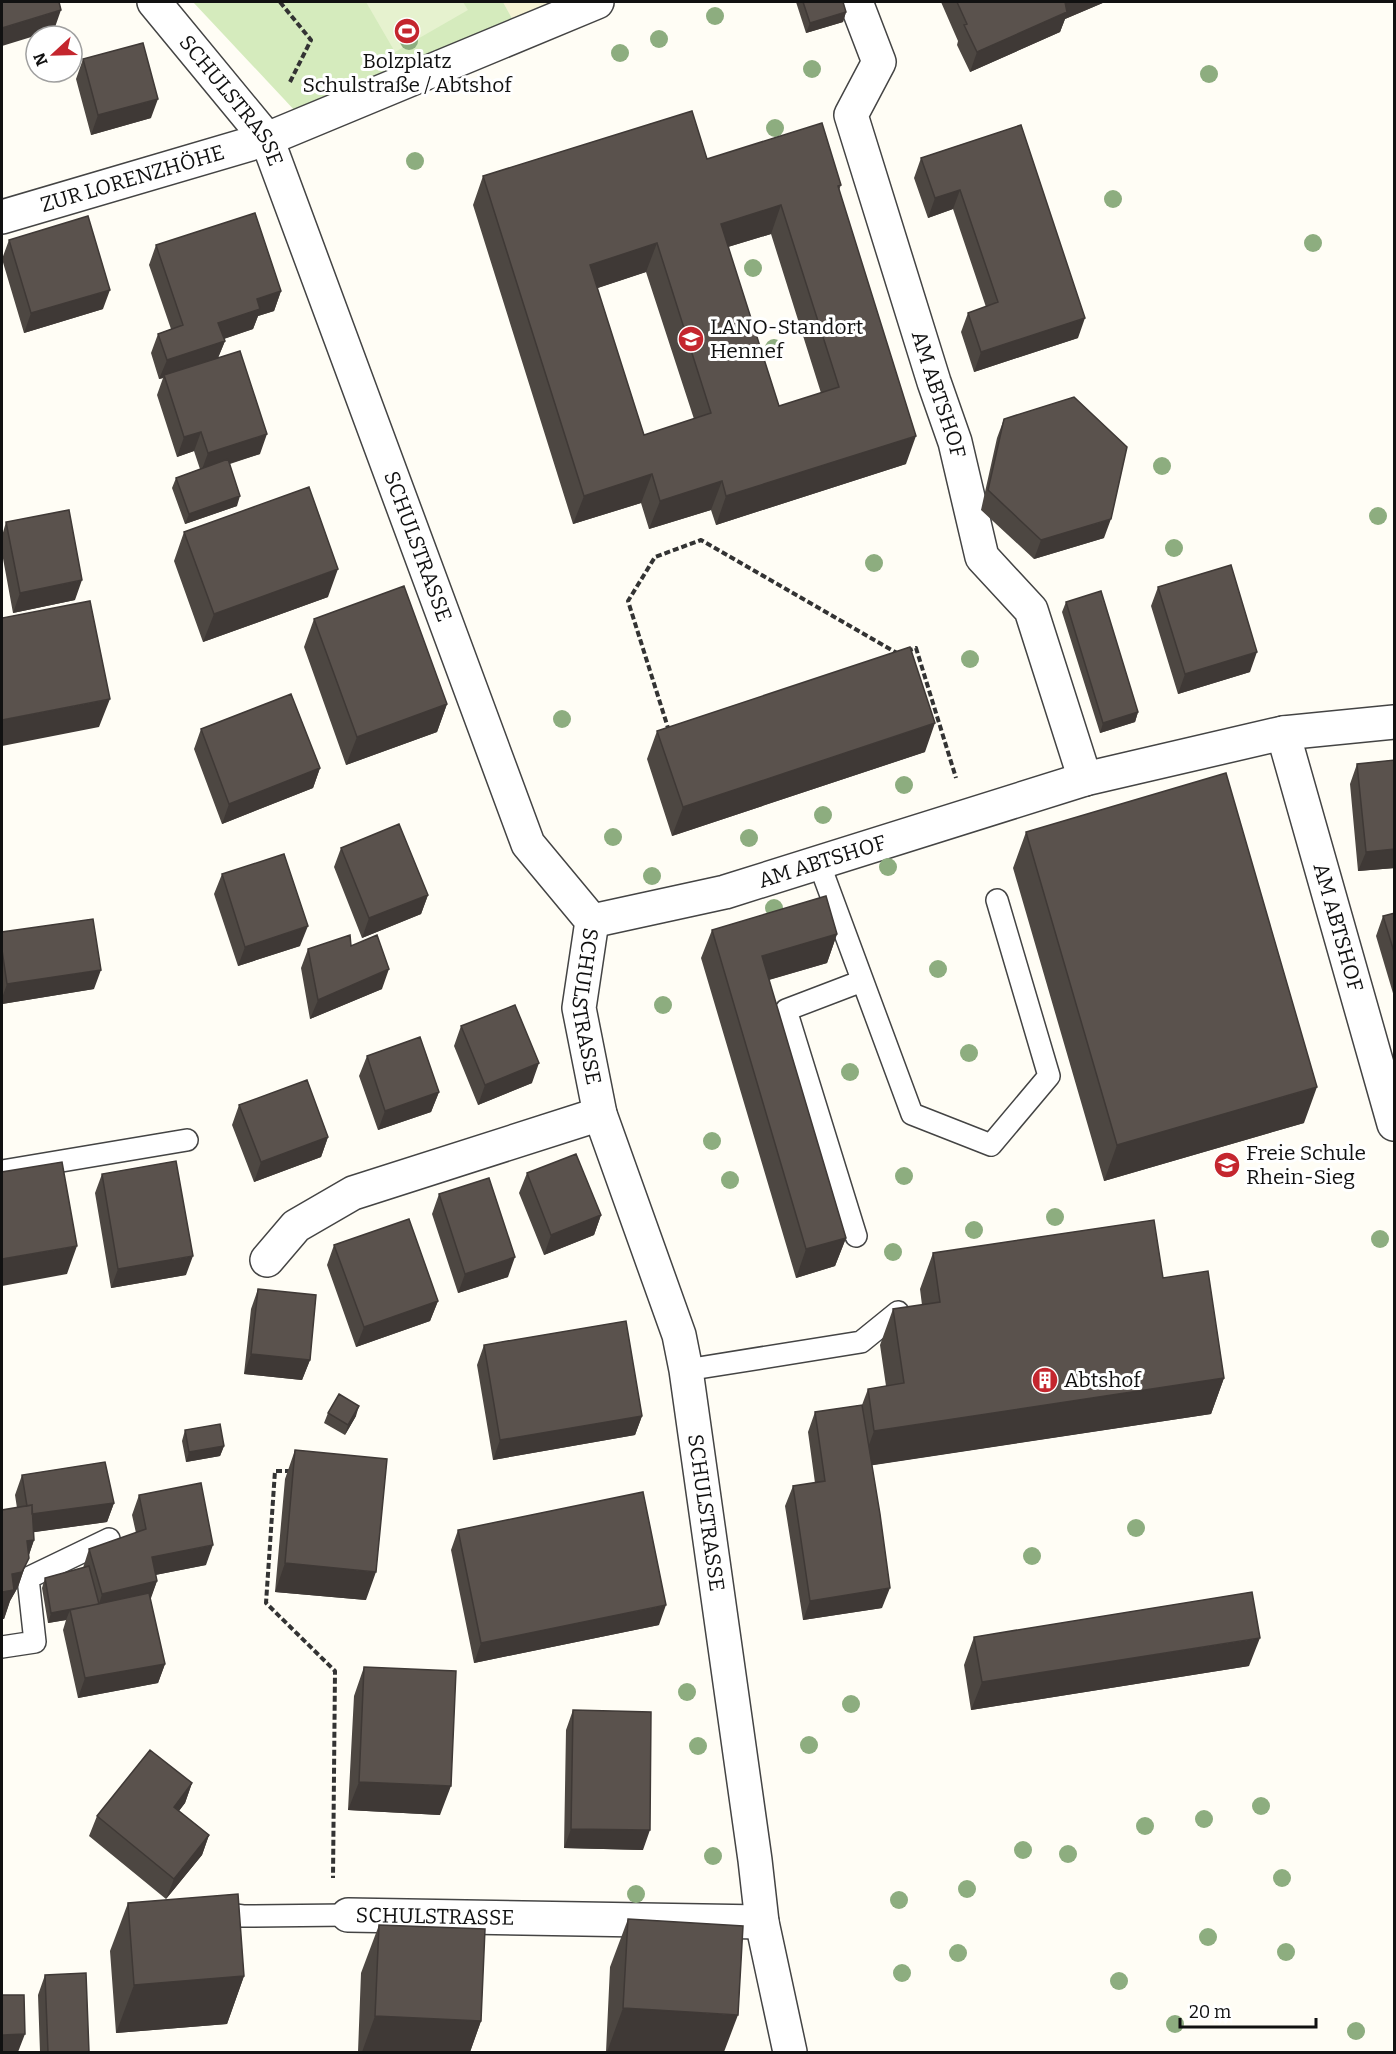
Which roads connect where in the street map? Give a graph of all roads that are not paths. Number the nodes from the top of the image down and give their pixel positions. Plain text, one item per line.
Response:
1 (154, 2) edge
2 (597, 2) edge
3 (856, 2) edge
4 (261, 133) junction
5 (2, 217) edge
6 (1395, 722) edge
7 (1283, 733) junction
8 (1085, 779) junction
9 (819, 863) junction
10 (997, 900) dead end
11 (592, 921) junction
12 (862, 981) junction
13 (600, 1114) junction
14 (1395, 1124) edge
15 (187, 1140) dead end
16 (2, 1171) edge
17 (856, 1236) dead end
18 (267, 1260) dead end
19 (898, 1312) edge
20 (686, 1370) junction
21 (109, 1539) edge
22 (2, 1647) edge
23 (188, 1908) edge
24 (340, 1915) joint
25 (762, 1923) junction
26 (790, 2052) edge

1 - 4 street, SCHULSTRASSE
2 - 4 street, ZUR LORENZHÖHE
3 - 8 street, AM ABTSHOF
4 - 5 street, ZUR LORENZHÖHE
4 - 11 street, SCHULSTRASSE
6 - 7 street, AM ABTSHOF
7 - 8 street, AM ABTSHOF
7 - 14 street, AM ABTSHOF
8 - 9 street, AM ABTSHOF
9 - 11 street, AM ABTSHOF
9 - 12 lane
10 - 12 lane
11 - 13 street, SCHULSTRASSE
12 - 17 lane
13 - 18 street, SCHULSTRASSE
13 - 20 street, SCHULSTRASSE
15 - 16 lane
19 - 20 lane
20 - 25 street, SCHULSTRASSE
21 - 22 lane
23 - 24 lane, SCHULSTRASSE
24 - 25 street, SCHULSTRASSE
25 - 26 street, SCHULSTRASSE

